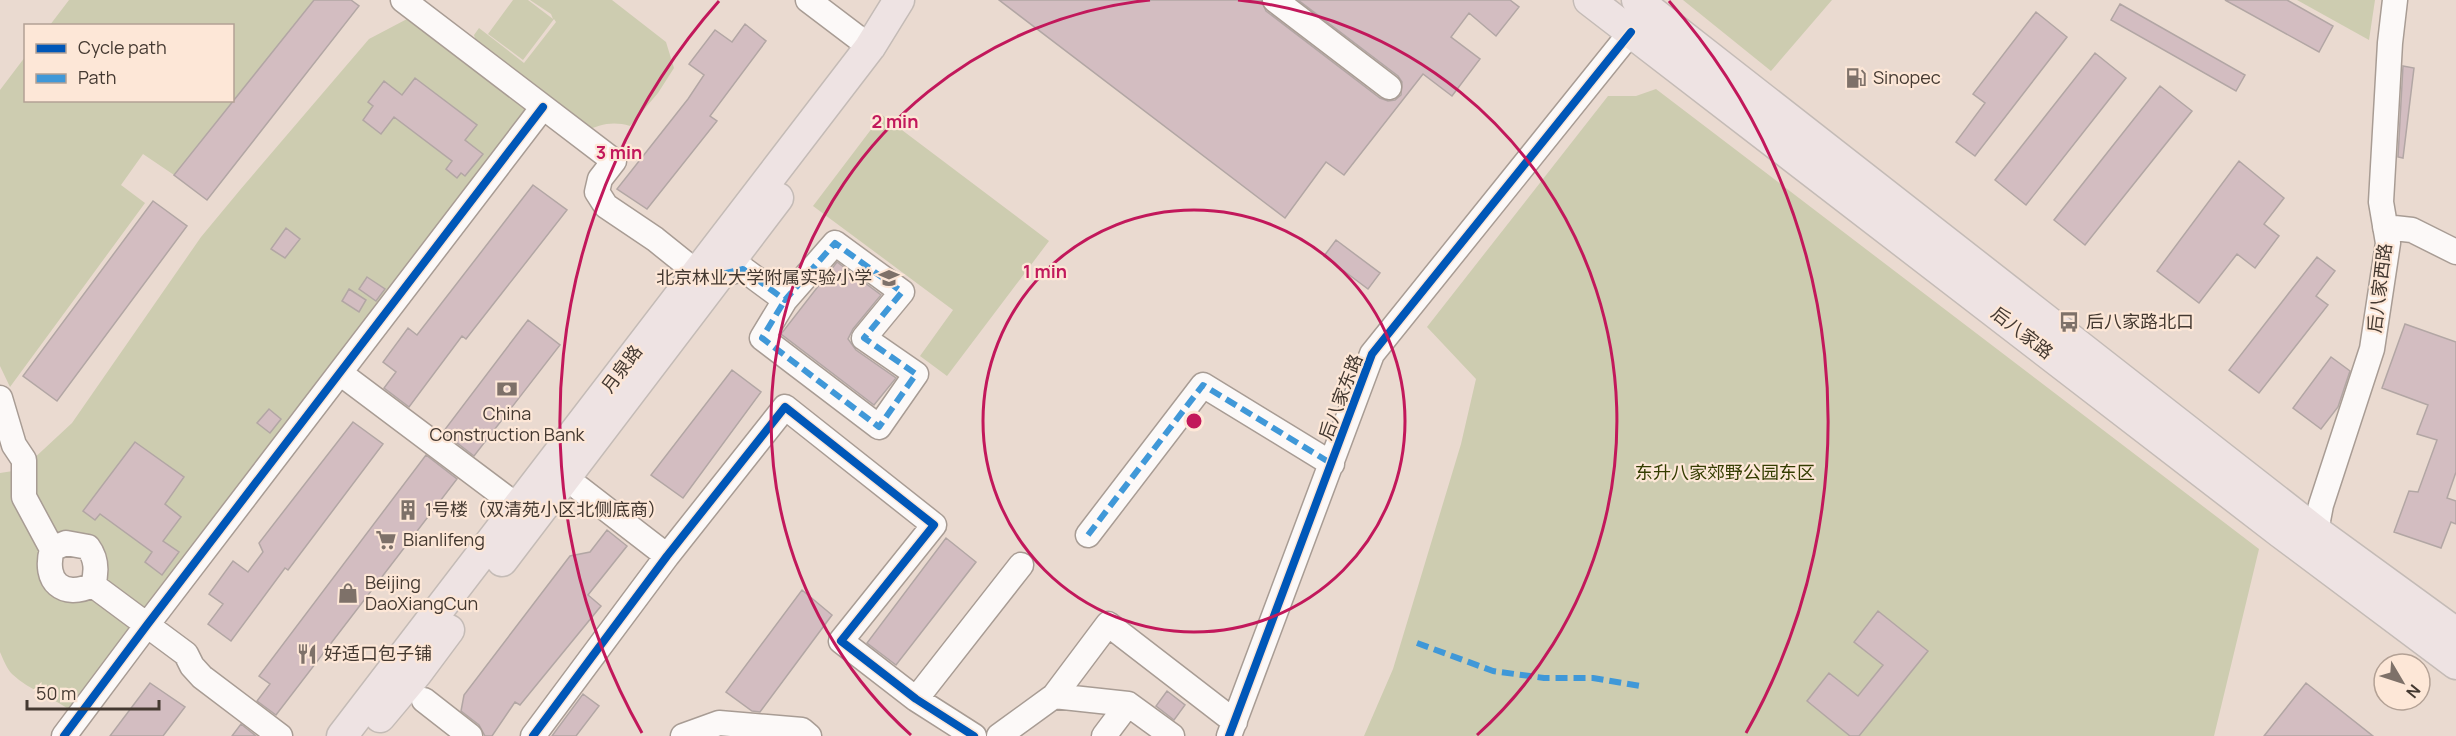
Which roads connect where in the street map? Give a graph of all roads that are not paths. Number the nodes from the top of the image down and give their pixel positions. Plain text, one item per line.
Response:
1 (403, 0) edge
2 (808, 0) edge
3 (899, 0) edge
4 (914, 0) edge
5 (1275, 0) edge
6 (1589, 0) edge
7 (1638, 0) edge
8 (2396, 0) edge
9 (1631, 32) junction
10 (870, 47) junction
11 (1389, 87) dead end
12 (543, 107) junction
13 (2385, 227) junction
14 (2456, 252) edge
15 (709, 273) junction
16 (785, 300) junction
17 (340, 373) junction
18 (0, 398) edge
19 (1332, 464) junction
20 (579, 488) dead end
21 (517, 506) junction
22 (2316, 531) junction
23 (1088, 535) dead end
24 (52, 549) junction
25 (667, 556) junction
26 (1021, 565) dead end
27 (93, 585) junction
28 (147, 625) junction
29 (2456, 633) edge
30 (2456, 664) edge
31 (1054, 696) junction
32 (916, 699) junction
33 (424, 700) dead end
34 (1128, 704) junction
35 (1232, 729) edge
36 (464, 734) edge
37 (64, 736) edge
38 (280, 736) edge
39 (342, 736) edge
40 (366, 736) edge
41 (533, 736) edge
42 (683, 736) edge
43 (809, 736) edge
44 (975, 736) edge
45 (999, 736) edge
46 (1104, 736) edge
47 (1172, 736) edge

1 - 12 street
2 - 10 street
3 - 10 main road, 月泉路
4 - 15 main road, 月泉路
5 - 11 street
6 - 9 main road, 后八家路
7 - 22 main road, 后八家路
8 - 13 street, 后八家西路
9 - 19 street, 后八家东路
9 - 30 main road, 后八家路
10 - 15 main road, 月泉路
12 - 15 street
12 - 17 street
13 - 14 street
13 - 22 street, 后八家西路
15 - 16 street
15 - 21 main road, 月泉路
15 - 40 main road, 月泉路
16 - 16 street
17 - 21 street
17 - 28 street
18 - 24 street
19 - 23 street
19 - 35 street, 后八家东路
20 - 25 street
21 - 39 main road, 月泉路
22 - 29 main road, 后八家路
24 - 27 street
24 - 27 street
25 - 32 street
25 - 41 street
26 - 32 street
27 - 28 street
28 - 37 street
28 - 38 street
31 - 34 street
31 - 35 street
31 - 45 street
32 - 44 street
33 - 36 street
34 - 46 street
34 - 47 street
42 - 43 street

